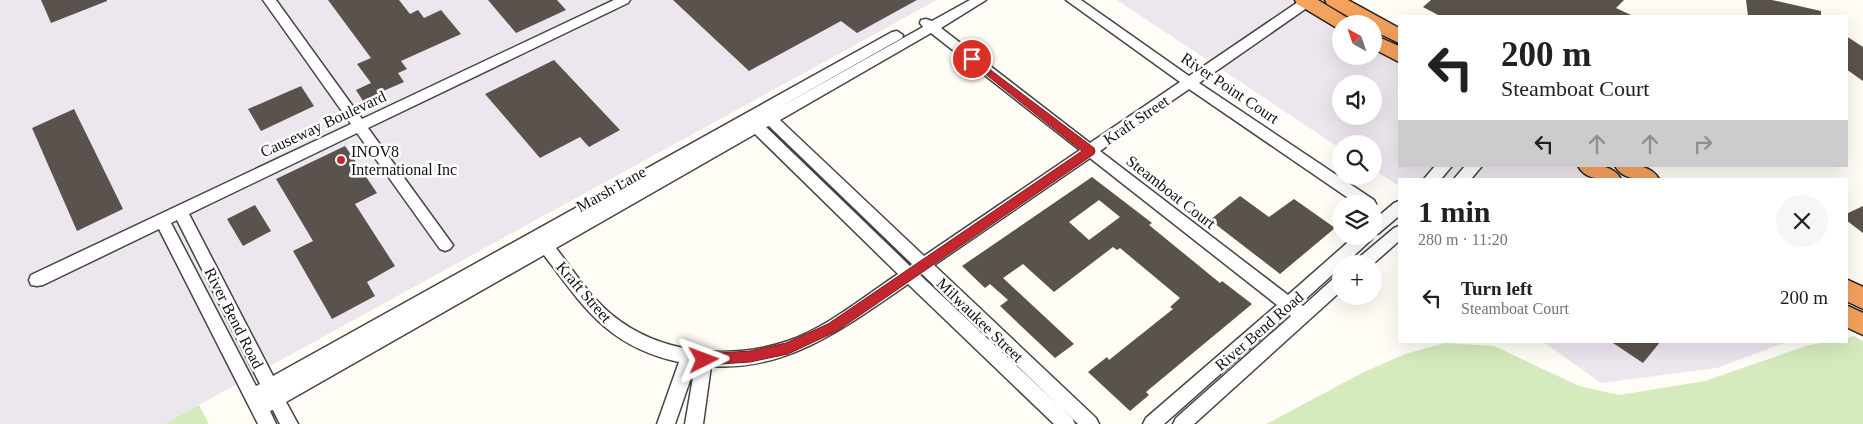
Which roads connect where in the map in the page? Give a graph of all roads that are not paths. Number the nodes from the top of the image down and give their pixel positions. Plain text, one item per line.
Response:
1 (269, 0) edge
2 (624, 0) edge
3 (960, 0) edge
4 (980, 0) edge
5 (1072, 0) edge
6 (1334, 0) edge
7 (1305, 1) edge
8 (1332, 17) edge
9 (927, 24) junction
10 (1398, 36) edge
11 (1382, 45) edge
12 (1398, 54) edge
13 (1190, 83) junction
14 (759, 119) junction
15 (360, 126) junction
16 (1090, 151) junction
17 (1444, 167) edge
18 (1474, 167) edge
19 (1591, 167) edge
20 (1628, 167) edge
21 (1432, 178) edge
22 (1462, 178) edge
23 (1608, 178) edge
24 (1646, 178) edge
25 (1356, 195) edge
26 (1382, 210) edge
27 (180, 212) junction
28 (1395, 216) edge
29 (162, 220) junction
30 (1382, 224) edge
31 (1398, 233) edge
32 (542, 241) junction
33 (446, 245) dead end
34 (1356, 245) edge
35 (1372, 255) edge
36 (923, 265) junction
37 (909, 275) junction
38 (37, 280) dead end
39 (1332, 290) edge
40 (1848, 290) edge
41 (1863, 299) edge
42 (1289, 305) junction
43 (1303, 316) junction
44 (1848, 316) edge
45 (1863, 325) edge
46 (697, 359) junction
47 (273, 393) junction
48 (256, 402) junction
49 (267, 424) edge
50 (289, 424) edge
51 (666, 424) edge
52 (694, 424) edge
53 (1066, 424) edge
54 (1090, 424) edge
55 (1152, 424) edge
56 (1182, 424) edge

1 - 15 street
2 - 15 street, Causeway Boulevard
3 - 9 street, Marsh Lane
4 - 9 street, Marsh Lane
5 - 13 street, River Point Court
6 - 10 highway
7 - 8 highway
7 - 13 street, Kraft Street
9 - 14 street, Marsh Lane
9 - 16 street, Steamboat Court
11 - 12 highway
13 - 16 street, Kraft Street
13 - 25 street, River Point Court
14 - 32 street, Marsh Lane
14 - 36 street, Milwaukee Street
14 - 37 street, Milwaukee Street
15 - 27 street, Causeway Boulevard
15 - 33 street
16 - 36 street, Kraft Street
16 - 42 street, Steamboat Court
17 - 21 street
18 - 22 street
19 - 23 highway
20 - 24 highway
26 - 28 street
27 - 29 street, Causeway Boulevard
27 - 47 street, River Bend Road
28 - 30 street
29 - 38 street, Causeway Boulevard
29 - 48 street, River Bend Road
31 - 35 street
32 - 46 street, Kraft Street
32 - 47 street, Marsh Lane
34 - 42 street, River Bend Road
36 - 37 street, Kraft Street
36 - 54 street, Milwaukee Street
37 - 46 street, Kraft Street
37 - 53 street, Milwaukee Street
39 - 43 street, River Bend Road
40 - 41 highway
42 - 43 street, Steamboat Court
42 - 55 street, River Bend Road
43 - 56 street, River Bend Road
44 - 45 highway
46 - 51 street
46 - 52 street
47 - 48 street, Marsh Lane
47 - 50 street, River Bend Road
48 - 49 street, River Bend Road

